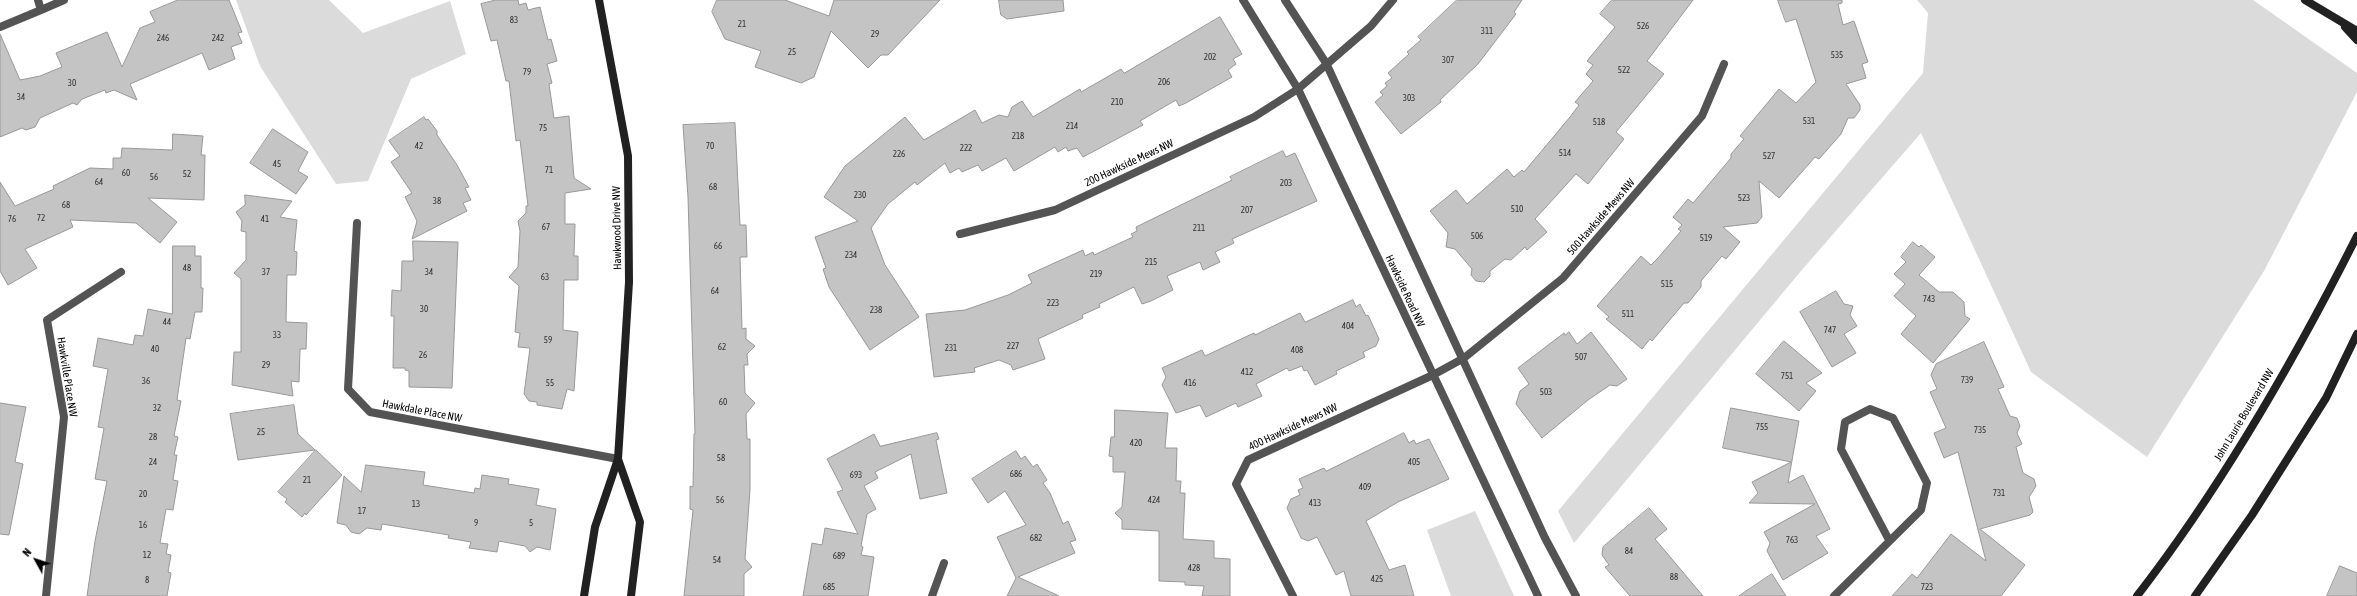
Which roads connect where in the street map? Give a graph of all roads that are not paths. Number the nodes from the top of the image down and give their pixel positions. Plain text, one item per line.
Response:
1 (38, 0) edge
2 (64, 0) edge
3 (599, 0) edge
4 (1243, 0) edge
5 (1285, 0) edge
6 (1393, 0) edge
7 (2306, 0) edge
8 (41, 10) junction
9 (2342, 24) junction
10 (0, 28) edge
11 (2357, 32) edge
12 (2357, 40) edge
13 (1326, 63) junction
14 (1724, 64) dead end
15 (1298, 89) junction
16 (357, 223) dead end
17 (960, 234) dead end
18 (2357, 236) edge
19 (121, 272) dead end
20 (2357, 334) edge
21 (1464, 358) junction
22 (1433, 375) junction
23 (618, 459) junction
24 (1889, 540) junction
25 (944, 563) dead end
26 (46, 596) edge
27 (584, 596) edge
28 (631, 596) edge
29 (932, 596) edge
30 (1293, 596) edge
31 (1538, 596) edge
32 (1576, 596) edge
33 (1834, 596) edge
34 (2137, 596) edge
35 (2195, 596) edge

1 - 8 street
2 - 8 street
3 - 23 street, Hawkwood Drive NW
4 - 15 street, Hawkside Road NW
5 - 13 street
6 - 13 street, 200 Hawkside Mews NW
7 - 9 street
8 - 10 street
9 - 11 street
9 - 12 street
13 - 15 street, 200 Hawkside Mews NW
13 - 21 street
14 - 21 street, 500 Hawkside Mews NW
15 - 17 street, 200 Hawkside Mews NW
15 - 22 street, Hawkside Road NW
16 - 23 street, Hawkdale Place NW
18 - 34 street, John Laurie Boulevard NW
19 - 26 street, Hawkville Place NW
20 - 35 street
21 - 22 street, 400 Hawkside Mews NW
21 - 32 street
22 - 30 street, 400 Hawkside Mews NW
22 - 31 street, Hawkside Road NW
23 - 27 street, Hawkwood Drive NW
23 - 28 street, Hawkwood Drive NW
24 - 24 street
24 - 33 street
25 - 29 street

